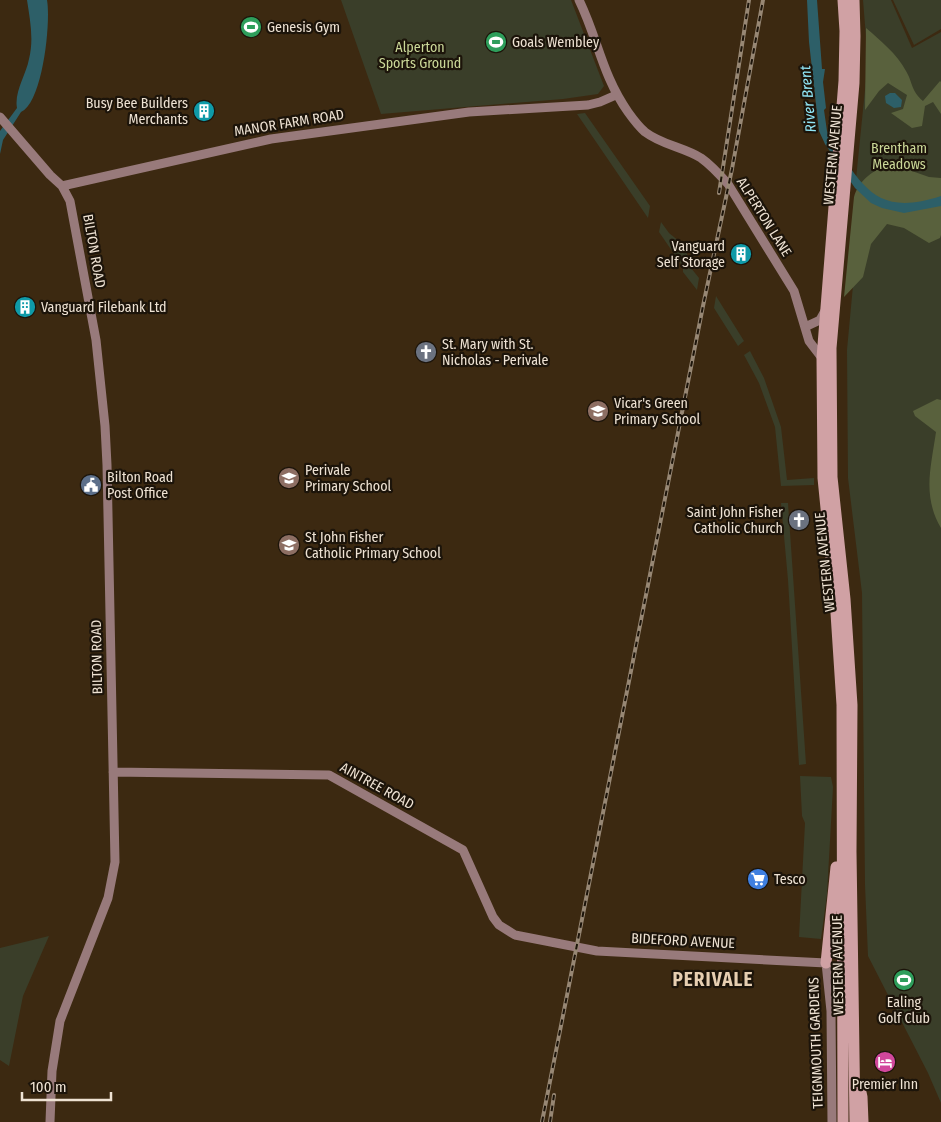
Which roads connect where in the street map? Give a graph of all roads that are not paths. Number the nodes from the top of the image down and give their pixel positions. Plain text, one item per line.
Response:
1 (579, 0) edge
2 (843, 0) edge
3 (854, 0) edge
4 (616, 95) junction
5 (0, 117) edge
6 (845, 129) junction
7 (841, 179) junction
8 (62, 186) junction
9 (825, 310) junction
10 (805, 327) junction
11 (822, 358) junction
12 (113, 772) junction
13 (842, 816) junction
14 (539, 940) joint
15 (826, 963) junction
16 (855, 1067) junction
17 (50, 1122) edge
18 (832, 1122) edge
19 (843, 1122) edge
20 (855, 1122) edge
21 (863, 1122) edge

1 - 4 street, ALPERTON LANE
2 - 6 highway, WESTERN AVENUE
3 - 6 highway, WESTERN AVENUE
4 - 8 street, MANOR FARM ROAD
4 - 10 street, ALPERTON LANE
5 - 8 street
6 - 7 highway, WESTERN AVENUE
7 - 9 highway, WESTERN AVENUE
7 - 16 highway, WESTERN AVENUE
8 - 12 street, BILTON ROAD
9 - 10 street
9 - 11 highway, WESTERN AVENUE
10 - 11 street, ALPERTON LANE
11 - 13 highway, WESTERN AVENUE
12 - 14 street, AINTREE ROAD
12 - 17 street, BILTON ROAD
13 - 15 highway
13 - 19 highway, WESTERN AVENUE
14 - 15 street, BIDEFORD AVENUE
15 - 18 street, TEIGNMOUTH GARDENS
16 - 20 highway, WESTERN AVENUE
16 - 21 highway

